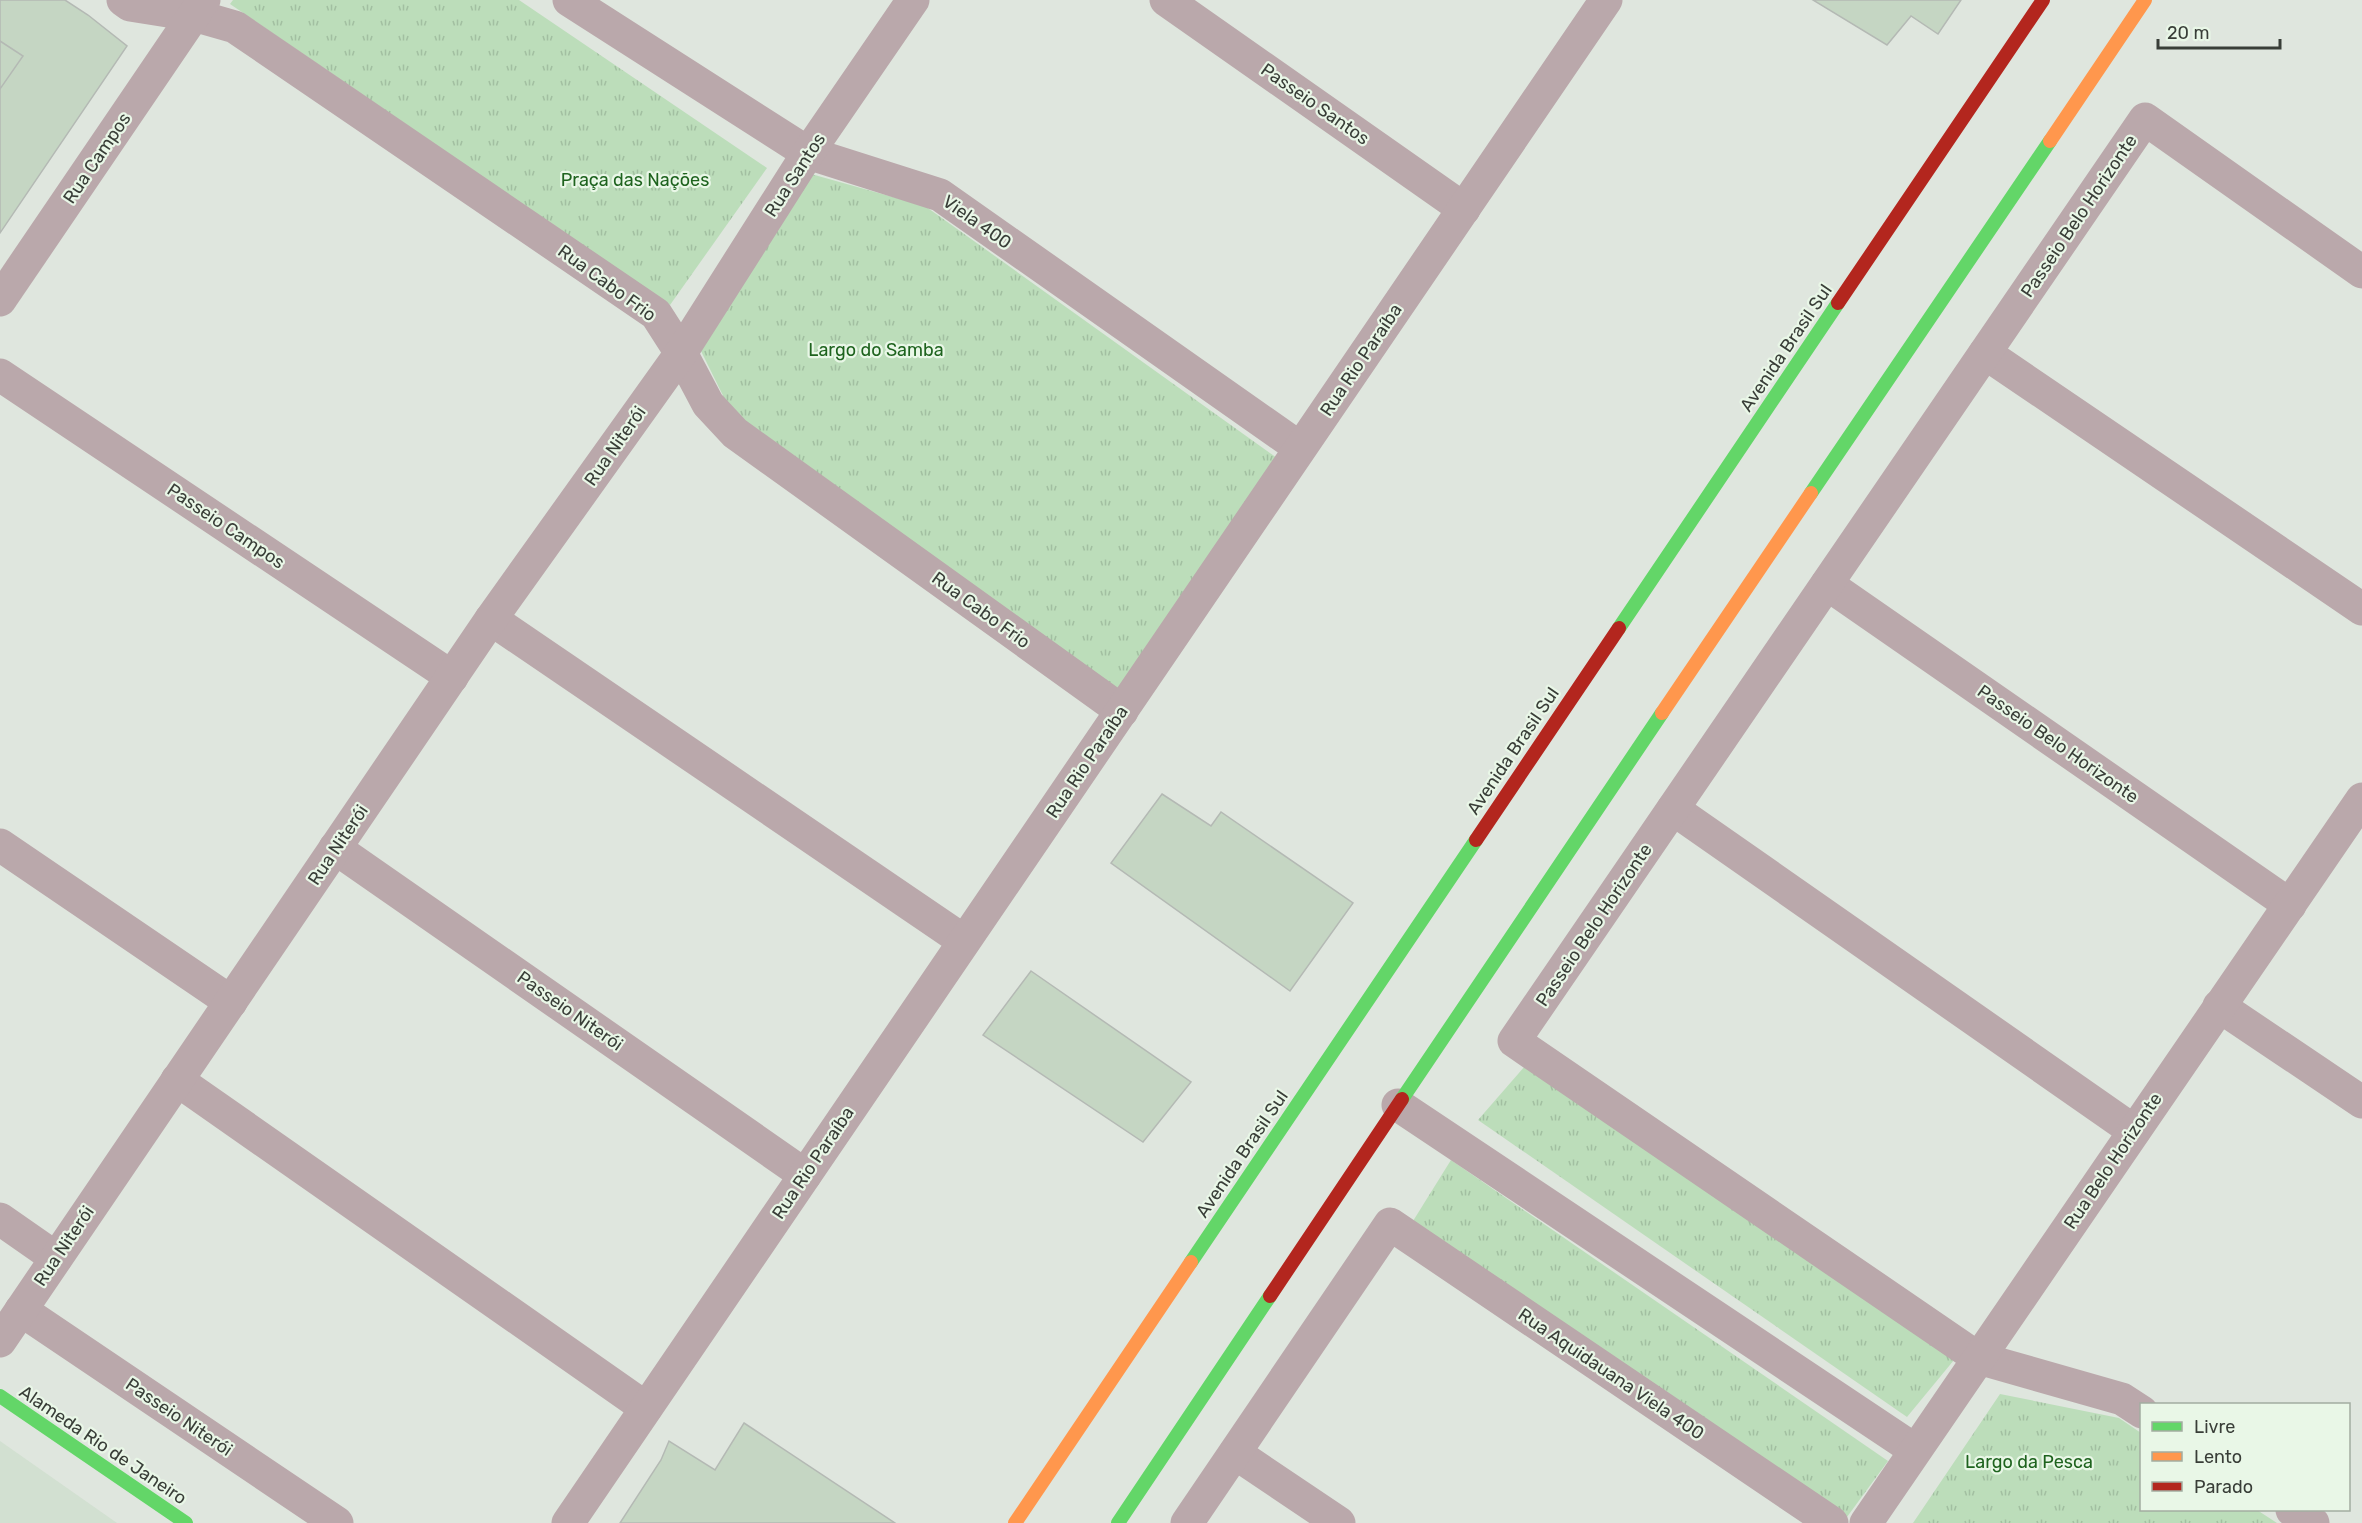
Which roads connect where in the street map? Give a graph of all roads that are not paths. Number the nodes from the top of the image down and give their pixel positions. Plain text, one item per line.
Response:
1 (123, 0) edge
2 (570, 0) edge
3 (913, 0) edge
4 (1166, 0) edge
5 (1606, 0) edge
6 (2043, 0) edge
7 (2145, 0) edge
8 (199, 7) edge
9 (808, 153) junction
10 (1464, 209) junction
11 (2362, 272) edge
12 (0, 300) edge
13 (681, 353) junction
14 (1985, 353) junction
15 (0, 375) edge
16 (1300, 448) junction
17 (1827, 584) junction
18 (2362, 609) edge
19 (491, 619) junction
20 (452, 677) junction
21 (1122, 711) junction
22 (2362, 799) edge
23 (1673, 808) junction
24 (0, 845) edge
25 (335, 848) junction
26 (2290, 904) junction
27 (964, 941) junction
28 (231, 1002) junction
29 (2219, 1006) junction
30 (177, 1080) junction
31 (2362, 1102) edge
32 (1398, 1105) junction
33 (2134, 1131) junction
34 (806, 1175) junction
35 (0, 1219) edge
36 (56, 1258) junction
37 (21, 1310) junction
38 (0, 1341) edge
39 (1978, 1358) junction
40 (0, 1396) edge
41 (646, 1408) junction
42 (2140, 1411) edge
43 (1915, 1450) junction
44 (1235, 1453) junction
45 (2295, 1511) edge
46 (186, 1523) edge
47 (337, 1523) edge
48 (568, 1523) edge
49 (1015, 1523) edge
50 (1118, 1523) edge
51 (1187, 1523) edge
52 (1339, 1523) edge
53 (1832, 1523) edge
54 (1866, 1523) edge
55 (2313, 1523) edge

1 - 8 street, Rua Cabo Frio
2 - 9 street, Viela 400
3 - 9 street, Rua Santos
4 - 10 street, Passeio Santos
5 - 10 street, Rua Rio Paraíba
6 - 49 main road, Avenida Brasil Sul
7 - 32 main road
8 - 12 street, Rua Campos
8 - 13 street, Rua Cabo Frio
9 - 13 street, Rua Santos
9 - 16 street, Viela 400
10 - 16 street, Rua Rio Paraíba
11 - 14 street, Passeio Belo Horizonte
13 - 19 street, Rua Niterói
13 - 21 street, Rua Cabo Frio
14 - 17 street, Passeio Belo Horizonte
14 - 18 street
15 - 20 street, Passeio Campos
16 - 21 street, Rua Rio Paraíba
17 - 23 street, Passeio Belo Horizonte
17 - 26 street, Passeio Belo Horizonte
19 - 20 street, Rua Niterói
19 - 27 street
20 - 25 street, Rua Niterói
21 - 27 street, Rua Rio Paraíba
22 - 26 street, Rua Belo Horizonte
23 - 33 street
23 - 39 street, Passeio Belo Horizonte
24 - 28 street
25 - 28 street, Rua Niterói
25 - 34 street, Passeio Niterói
26 - 29 street, Rua Belo Horizonte
27 - 34 street, Rua Rio Paraíba
28 - 30 street, Rua Niterói
29 - 31 street
29 - 33 street, Rua Belo Horizonte
30 - 36 street, Rua Niterói
30 - 41 street
32 - 43 street
32 - 50 main road
33 - 39 street, Rua Belo Horizonte
34 - 41 street, Rua Rio Paraíba
35 - 36 street
36 - 37 street, Rua Niterói
37 - 38 street, Rua Niterói
37 - 47 street, Passeio Niterói
39 - 42 street
39 - 43 street, Rua Belo Horizonte
40 - 46 main road, Alameda Rio de Janeiro
41 - 48 street, Rua Rio Paraíba
43 - 54 street, Rua Belo Horizonte
44 - 51 street
44 - 52 street
44 - 53 street, Rua Aquidauana Viela 400
45 - 55 street

